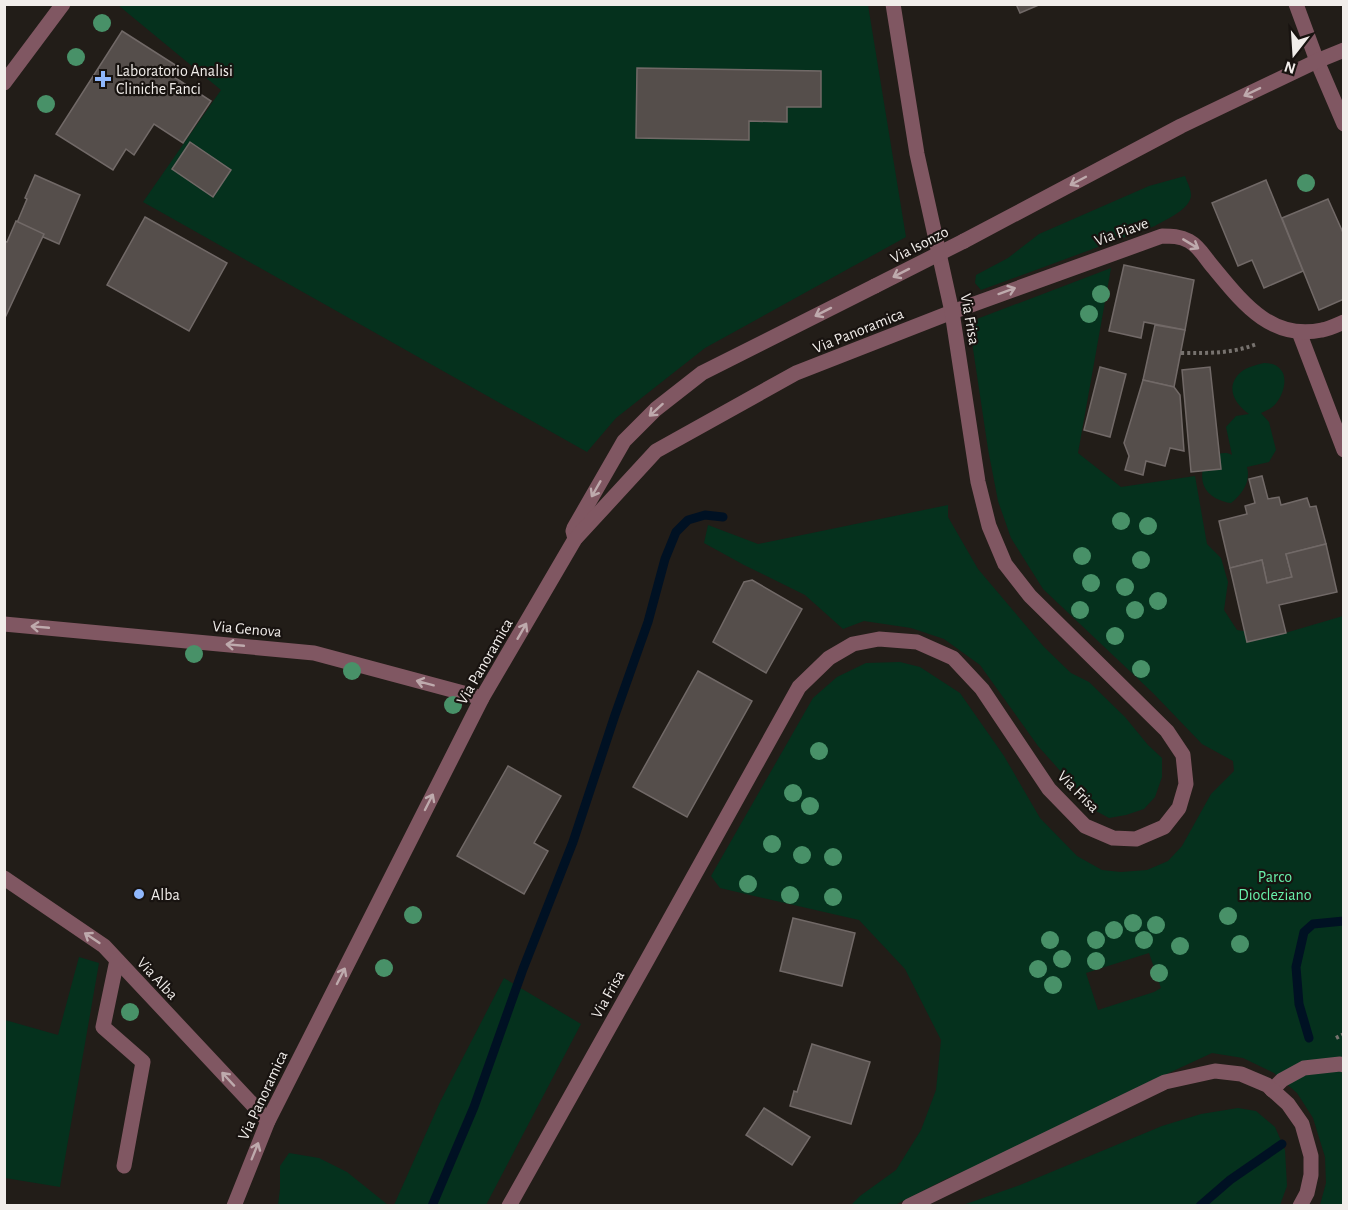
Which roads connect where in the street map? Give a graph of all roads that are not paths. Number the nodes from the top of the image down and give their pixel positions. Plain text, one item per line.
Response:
1 (63, 4) edge
2 (893, 4) edge
3 (1296, 4) edge
4 (1344, 50) edge
5 (1317, 61) junction
6 (4, 83) edge
7 (1344, 124) edge
8 (952, 312) junction
9 (1344, 322) edge
10 (1299, 332) junction
11 (1344, 450) edge
12 (576, 539) junction
13 (4, 624) edge
14 (482, 698) junction
15 (4, 878) edge
16 (117, 960) junction
17 (1344, 1065) edge
18 (1272, 1090) junction
19 (268, 1121) junction
20 (124, 1166) dead end
21 (234, 1206) edge
22 (509, 1206) edge
23 (909, 1206) edge
24 (1300, 1206) edge

1 - 6 street
2 - 8 street, Via Frisa
3 - 5 street
4 - 5 street, Via Isonzo
5 - 7 street
5 -> 12 street, Via Isonzo, bridge
8 -> 10 street, Via Piave
8 - 12 street, Via Panoramica
8 - 22 street, Via Frisa
9 - 10 street, Via Piave
10 - 11 street
14 -> 12 street, Via Panoramica
14 -> 13 street, Via Genova
19 -> 14 street, Via Panoramica
16 -> 15 street, Via Alba
19 -> 16 street, Via Alba
16 - 20 street
17 - 18 street
18 - 23 street
18 - 24 street
21 -> 19 street, Via Panoramica

